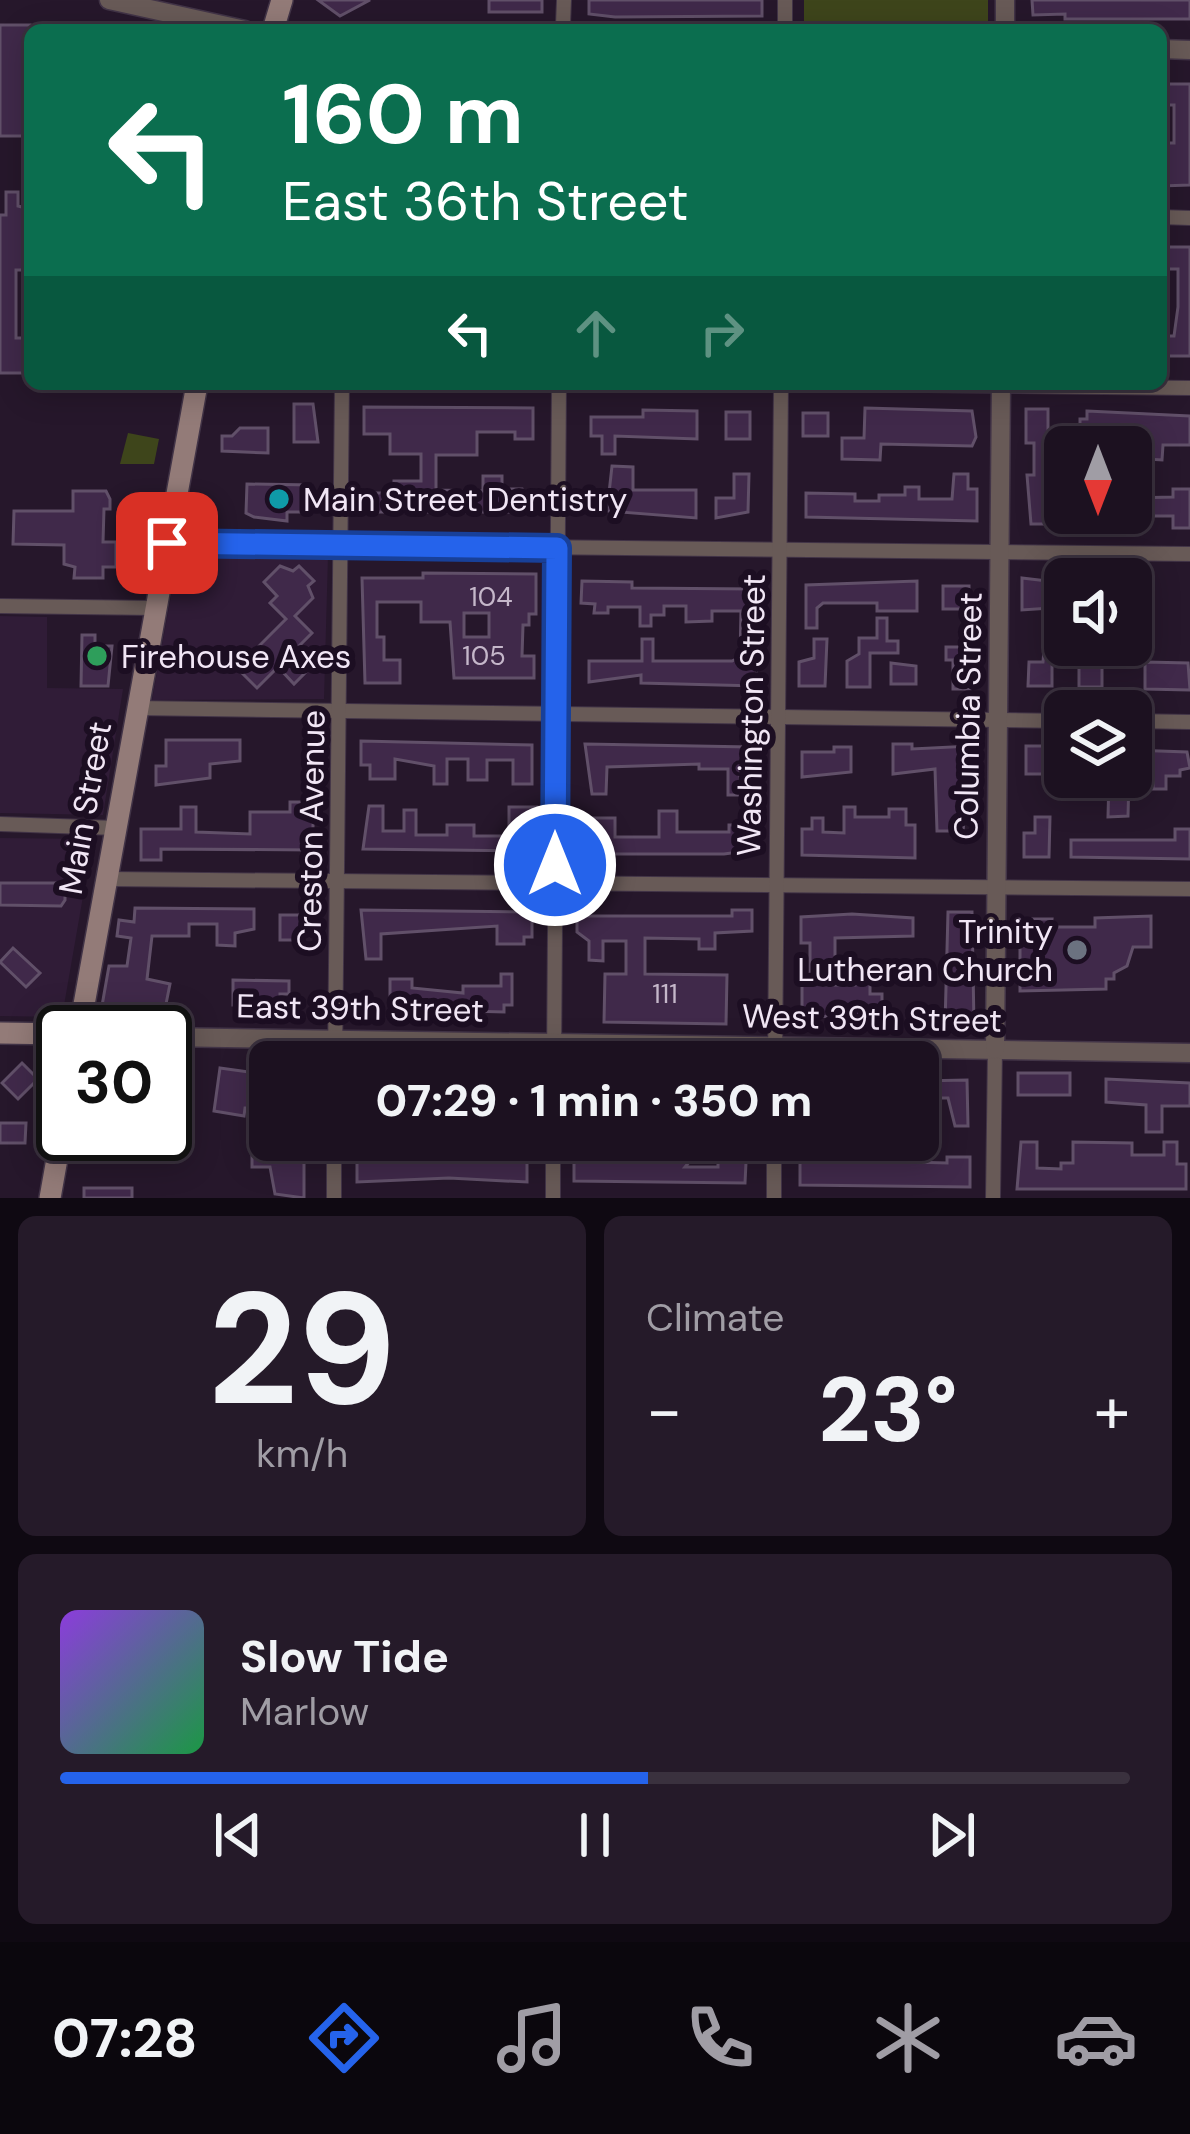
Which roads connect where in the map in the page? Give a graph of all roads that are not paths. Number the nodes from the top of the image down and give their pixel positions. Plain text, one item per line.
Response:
1 (109, 0) edge
2 (218, 24) edge
3 (196, 390) edge
4 (342, 390) edge
5 (559, 390) edge
6 (782, 390) edge
7 (1001, 390) edge
8 (167, 543) junction
9 (340, 546) junction
10 (557, 548) junction
11 (780, 550) junction
12 (999, 551) junction
13 (1190, 554) edge
14 (0, 606) edge
15 (155, 608) junction
16 (135, 708) junction
17 (339, 713) junction
18 (556, 715) junction
19 (778, 718) junction
20 (998, 720) junction
21 (1044, 721) edge
22 (1152, 721) edge
23 (1190, 722) edge
24 (0, 824) edge
25 (116, 828) junction
26 (107, 879) junction
27 (337, 880) junction
28 (555, 883) junction
29 (776, 885) junction
30 (996, 887) junction
31 (1190, 889) edge
32 (85, 1005) edge
33 (0, 1033) edge
34 (36, 1034) edge
35 (192, 1039) edge
36 (335, 1041) edge
37 (554, 1041) edge
38 (775, 1041) edge
39 (249, 1044) edge
40 (994, 1049) junction
41 (939, 1051) edge
42 (1190, 1053) edge
43 (57, 1161) edge
44 (334, 1161) edge
45 (553, 1161) edge
46 (774, 1161) edge
47 (50, 1198) edge
48 (334, 1198) edge
49 (553, 1198) edge
50 (774, 1198) edge
51 (993, 1198) edge

1 - 2 street
3 - 8 main road, Main Street
4 - 9 street, Creston Avenue
5 - 10 street
6 - 11 street, Washington Street
7 - 12 street, Columbia Street
8 - 9 street
8 - 15 main road, Main Street
9 - 10 street
9 - 17 street, Creston Avenue
10 - 11 street
10 - 18 street
11 - 12 street
11 - 19 street, Washington Street
12 - 13 street
12 - 20 street, Columbia Street
14 - 15 street
15 - 16 main road, Main Street
16 - 17 street
16 - 25 main road, Main Street
17 - 18 street
17 - 27 street, Creston Avenue
18 - 19 street
18 - 28 street
19 - 20 street
19 - 29 street, Washington Street
20 - 21 street
20 - 30 street, Columbia Street
22 - 23 street
24 - 25 street
25 - 26 main road, Main Street
26 - 27 street
26 - 32 main road, Main Street
27 - 28 street
27 - 36 street, Creston Avenue
28 - 29 street
28 - 37 street
29 - 30 street
29 - 38 street, Washington Street
30 - 31 street
30 - 40 street, Columbia Street
33 - 34 main road
35 - 39 street, East 39th Street
40 - 41 street, West 39th Street
40 - 42 street, West 39th Street
40 - 51 street
43 - 47 main road
44 - 48 street
45 - 49 street
46 - 50 street

